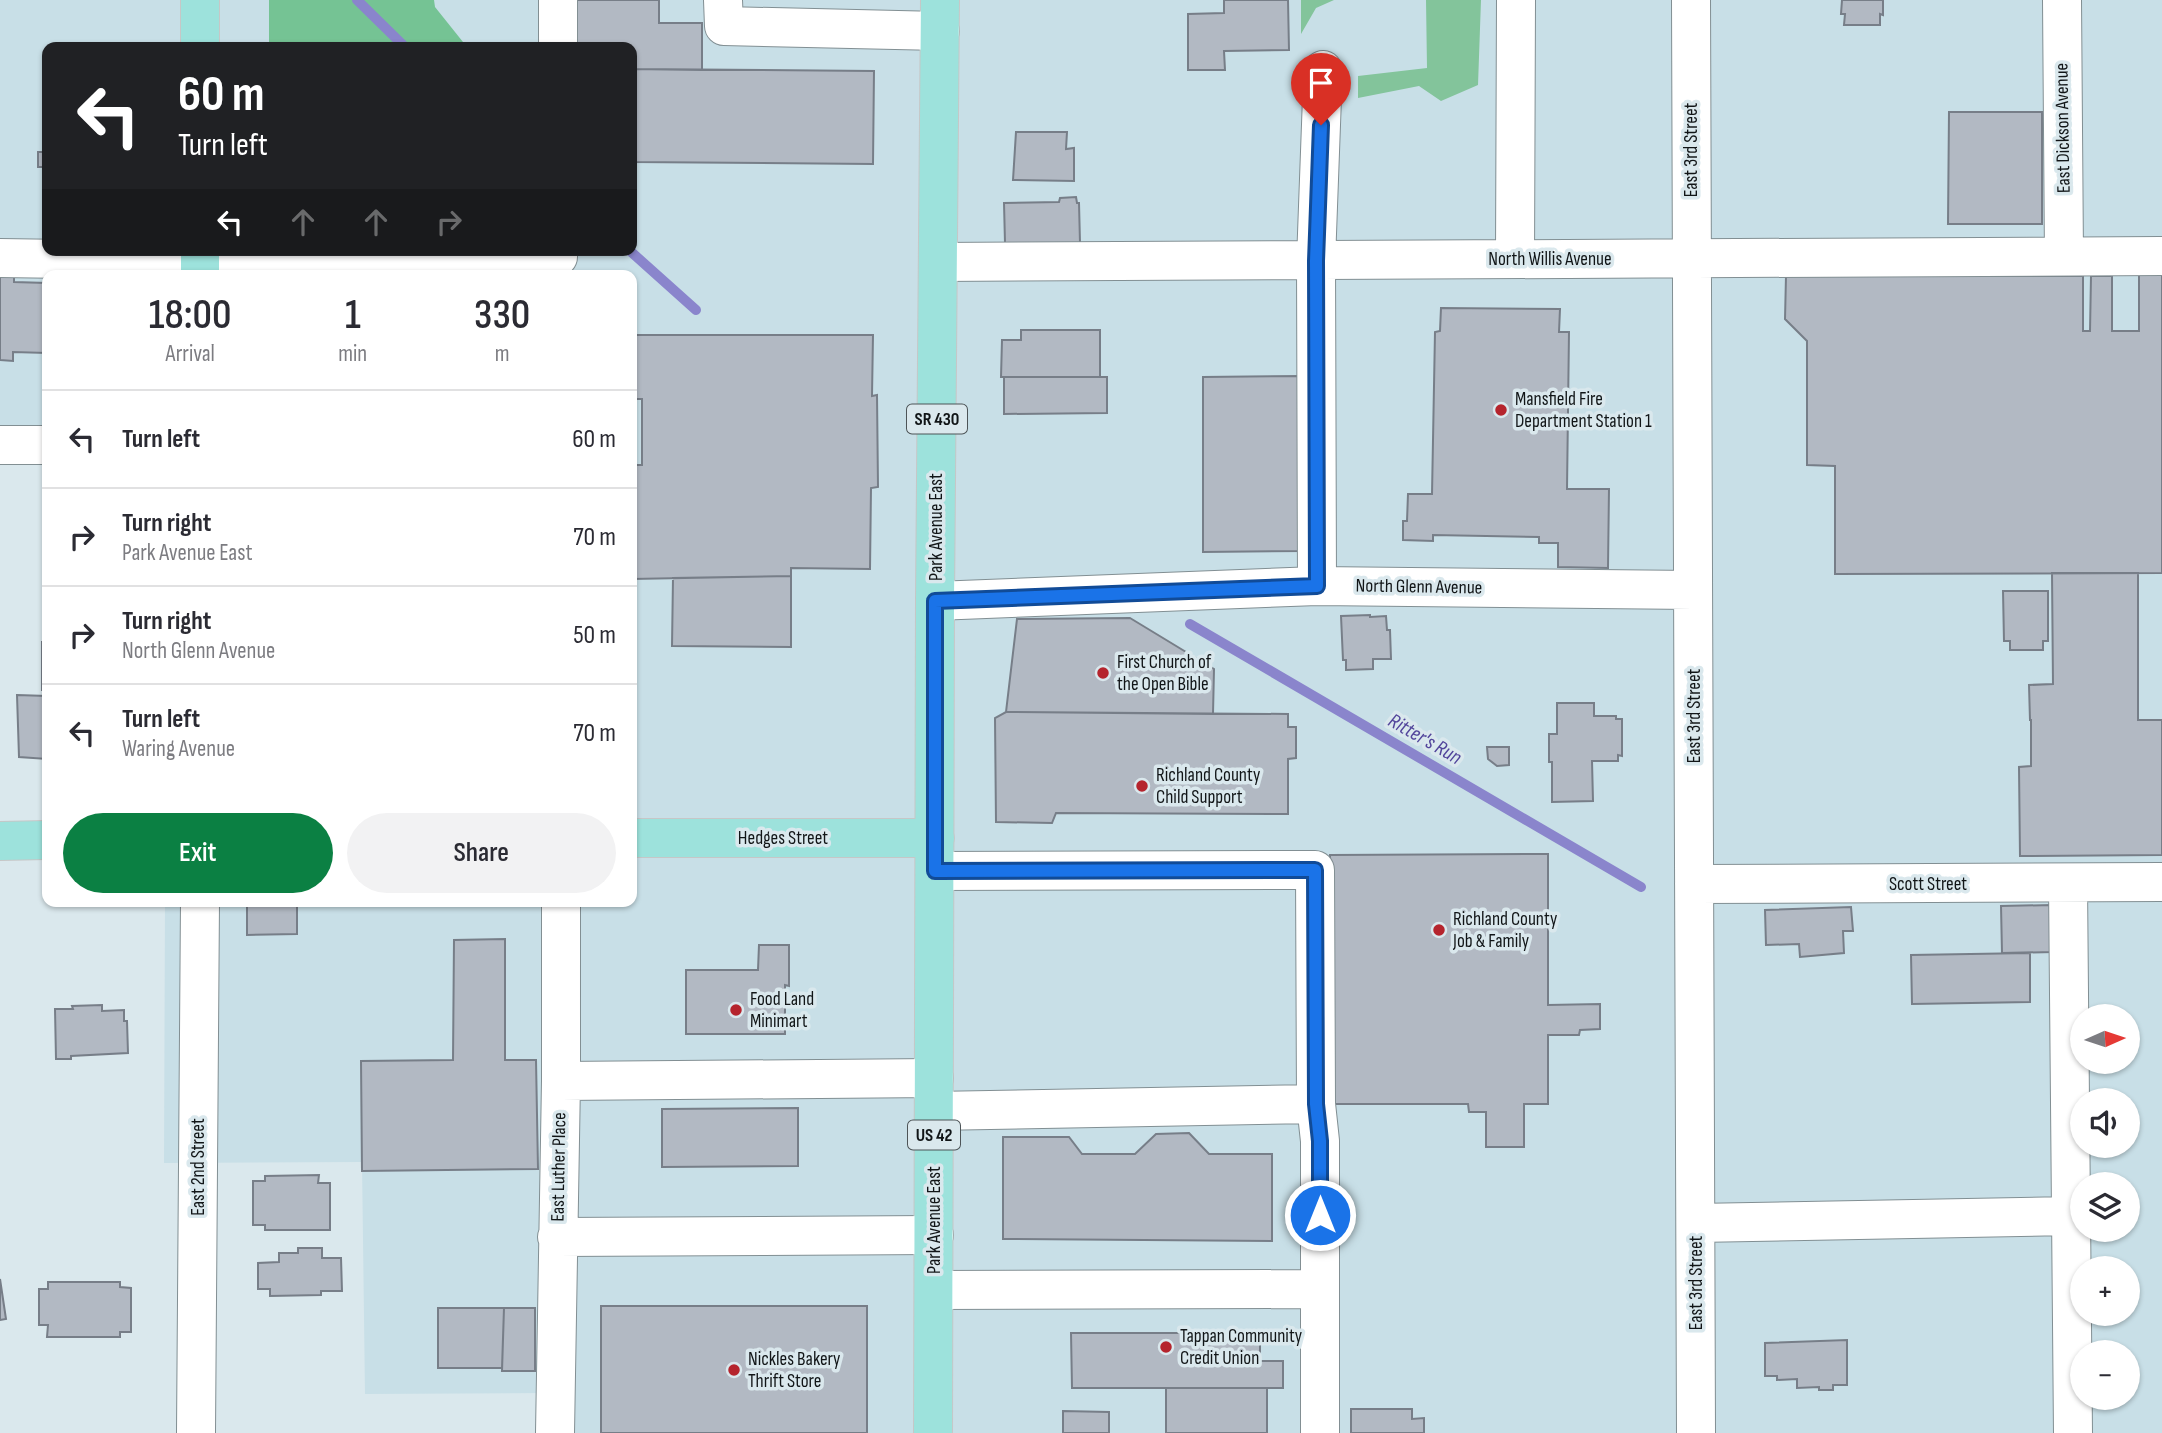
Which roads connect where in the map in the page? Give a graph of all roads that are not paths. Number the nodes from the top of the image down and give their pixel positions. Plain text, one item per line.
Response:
1 (200, 0) edge
2 (558, 0) edge
3 (723, 0) edge
4 (1516, 0) edge
5 (1691, 0) edge
6 (2062, 0) edge
7 (940, 16) edge
8 (200, 42) edge
9 (558, 42) edge
10 (1323, 70) dead end
11 (2064, 256) junction
12 (2162, 256) edge
13 (0, 258) edge
14 (1515, 259) junction
15 (1692, 259) junction
16 (558, 261) edge
17 (1316, 261) junction
18 (200, 262) edge
19 (938, 262) junction
20 (42, 444) edge
21 (0, 445) edge
22 (1317, 586) junction
23 (1693, 590) junction
24 (935, 601) junction
25 (637, 838) edge
26 (42, 840) edge
27 (0, 841) edge
28 (935, 855) junction
29 (2162, 882) edge
30 (2068, 883) junction
31 (1694, 884) junction
32 (200, 907) edge
33 (561, 907) edge
34 (561, 1081) junction
35 (934, 1094) junction
36 (1316, 1104) junction
37 (2070, 1216) joint
38 (1696, 1223) junction
39 (934, 1235) junction
40 (557, 1237) junction
41 (2070, 1242) edge
42 (934, 1290) junction
43 (1320, 1305) junction
44 (196, 1433) edge
45 (555, 1433) edge
46 (933, 1433) edge
47 (1320, 1433) edge
48 (1696, 1433) edge
49 (2073, 1433) edge

1 - 8 main road
2 - 9 street
3 - 7 street
4 - 14 street
5 - 15 street, East 3rd Street
6 - 11 street, East Dickson Avenue
7 - 19 main road, Park Avenue East / SR 430
10 - 17 street
11 - 12 street, North Willis Avenue
11 - 15 street, North Willis Avenue
13 - 18 street
14 - 15 street, North Willis Avenue
14 - 17 street, North Willis Avenue
15 - 23 street, East 3rd Street
16 - 18 street
17 - 19 street, North Willis Avenue
17 - 22 street
19 - 24 main road, Park Avenue East / SR 430
20 - 21 street
22 - 23 street, North Glenn Avenue
22 - 24 street, North Glenn Avenue
23 - 31 street, East 3rd Street
24 - 28 main road, Park Avenue East / SR 430
25 - 28 main road, Hedges Street
26 - 27 main road
28 - 35 main road, Park Avenue East / US 42
28 - 36 street
29 - 30 street, Scott Street
30 - 31 street, Scott Street
30 - 37 street
31 - 38 street, East 3rd Street
32 - 44 street, East 2nd Street
33 - 34 street, East Luther Place
34 - 35 street
34 - 40 street, East Luther Place
35 - 36 street
35 - 39 main road, Park Avenue East / US 42
36 - 43 street
37 - 38 street
38 - 48 street, East 3rd Street
39 - 40 street
39 - 42 main road, Park Avenue East / US 42
40 - 45 street, East Luther Place
41 - 49 street
42 - 43 street
42 - 46 main road, Park Avenue East / US 42
43 - 47 street

